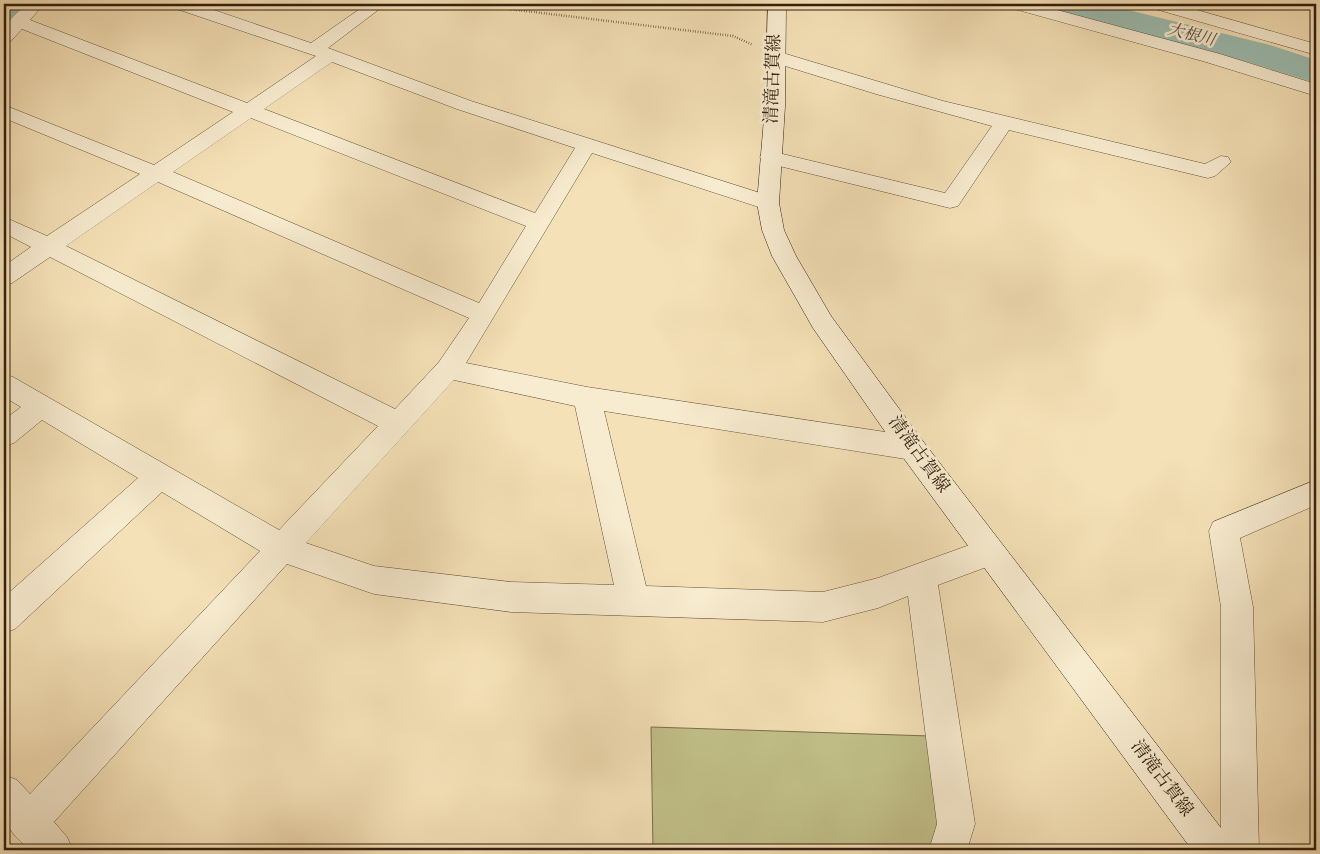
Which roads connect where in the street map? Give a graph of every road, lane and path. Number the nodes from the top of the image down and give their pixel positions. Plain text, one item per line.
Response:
1 (35, 4) edge
2 (180, 4) edge
3 (378, 4) edge
4 (467, 4) edge
5 (776, 4) edge
6 (1017, 4) edge
7 (1158, 4) edge
8 (17, 21) junction
9 (4, 38) edge
10 (1316, 50) edge
11 (322, 52) junction
12 (776, 57) junction
13 (1316, 90) edge
14 (249, 110) junction
15 (4, 111) edge
16 (1004, 123) junction
17 (588, 143) junction
18 (770, 157) junction
19 (1220, 162) dead end
20 (156, 173) junction
21 (768, 203) junction
22 (540, 223) junction
23 (4, 224) edge
24 (48, 247) junction
25 (4, 277) edge
26 (484, 315) junction
27 (448, 369) junction
28 (4, 384) edge
29 (587, 398) junction
30 (41, 406) junction
31 (398, 423) junction
32 (4, 435) edge
33 (912, 448) junction
34 (160, 477) junction
35 (1316, 492) edge
36 (284, 548) junction
37 (989, 552) junction
38 (921, 577) junction
39 (634, 602) junction
40 (4, 618) edge
41 (4, 793) edge
42 (28, 823) junction
43 (54, 850) edge
44 (948, 850) edge
45 (1215, 850) edge
46 (1240, 850) edge

1 - 8 street
2 - 11 street
3 - 11 street
4 - 12 path
5 - 12 street, 清滝古賀線
6 - 13 street
7 - 10 street
8 - 9 street
8 - 14 street
11 - 14 street
11 - 17 street
12 - 16 street
12 - 18 street, 清滝古賀線
14 - 20 street
14 - 22 street
15 - 20 street
16 - 18 street
16 - 19 street
17 - 21 street
17 - 22 street
18 - 21 street, 清滝古賀線
20 - 24 street
20 - 26 street
21 - 33 street, 清滝古賀線
22 - 26 street
23 - 24 street
24 - 25 street
24 - 31 street
26 - 27 street
27 - 29 street
27 - 31 street
28 - 30 street
29 - 33 street
29 - 39 street
30 - 32 street
30 - 34 street
31 - 36 street
33 - 37 street, 清滝古賀線
34 - 36 street
34 - 40 street
35 - 46 street
36 - 39 street
36 - 42 street
37 - 38 street
37 - 45 street, 清滝古賀線
38 - 39 street
38 - 44 street
41 - 42 street
42 - 43 street

